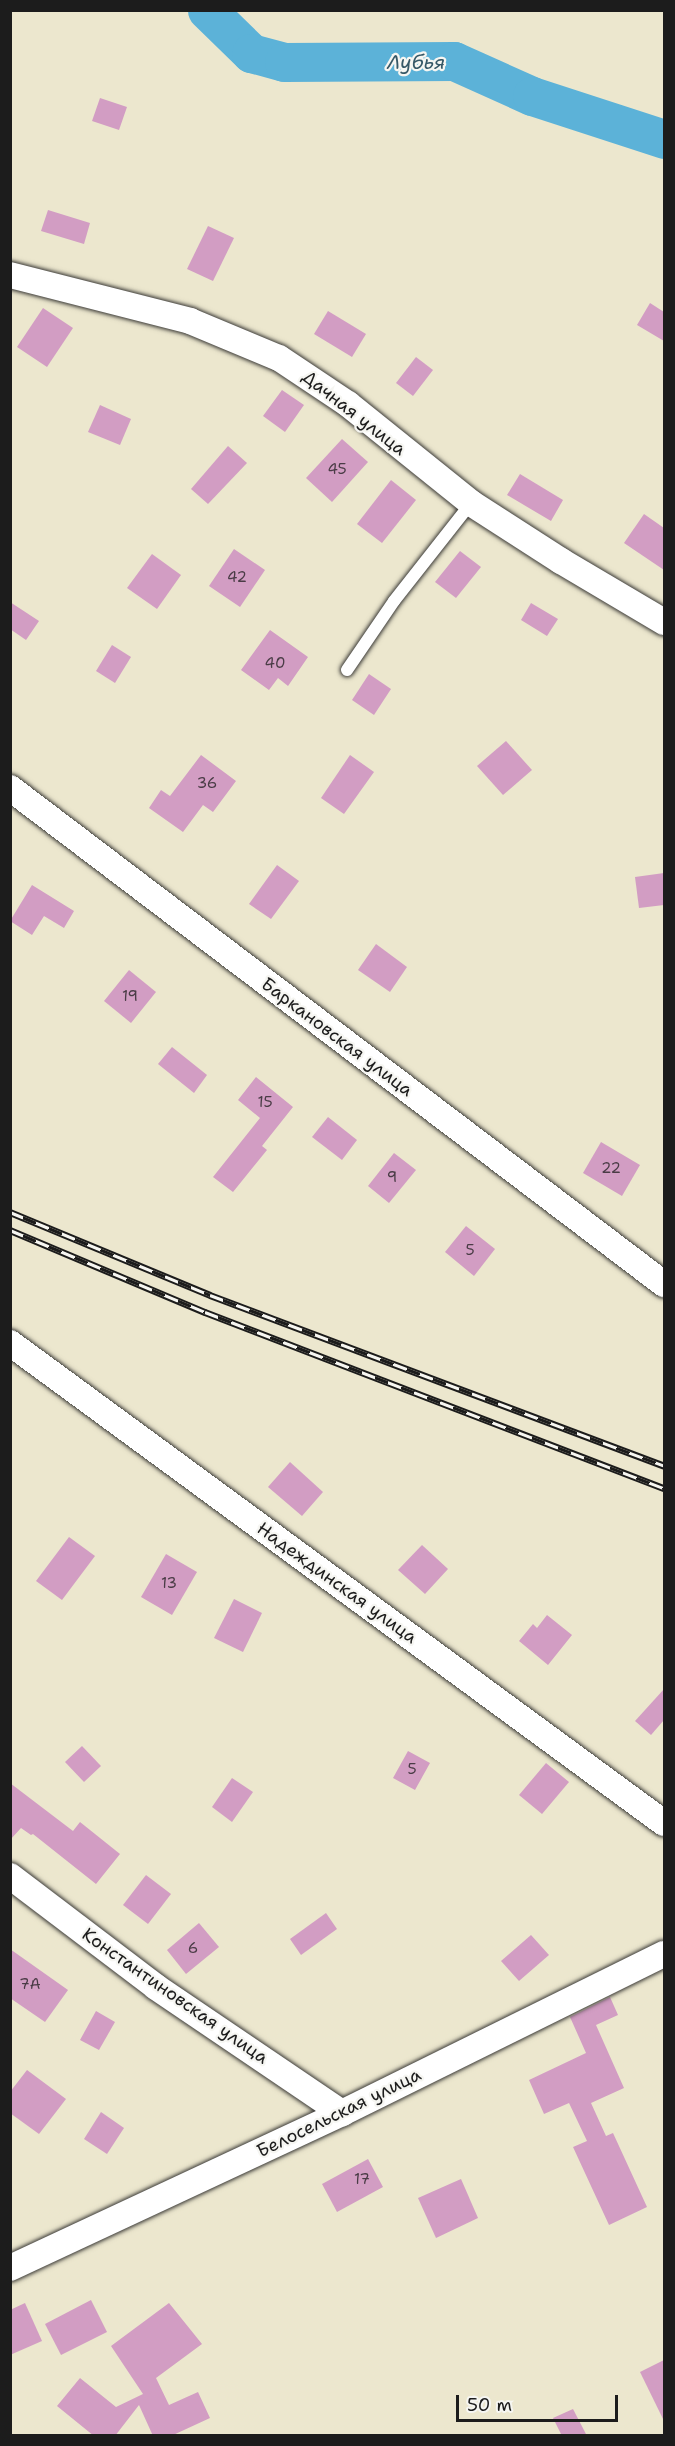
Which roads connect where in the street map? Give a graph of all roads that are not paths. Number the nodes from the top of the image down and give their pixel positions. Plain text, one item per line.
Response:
1 (10, 275) edge
2 (471, 503) junction
3 (664, 622) edge
4 (348, 670) dead end
5 (10, 788) edge
6 (664, 1284) edge
7 (10, 1343) edge
8 (664, 1823) edge
9 (10, 1876) edge
10 (664, 1954) edge
11 (342, 2113) junction
12 (10, 2268) edge

1 - 2 street, Дачная улица
2 - 3 street, Дачная улица
2 - 4 lane
5 - 6 street, Баркановская улица
7 - 8 street, Надеждинская улица
9 - 11 street, Константиновская улица
10 - 11 street, Белосельская улица
11 - 12 street, Белосельская улица

